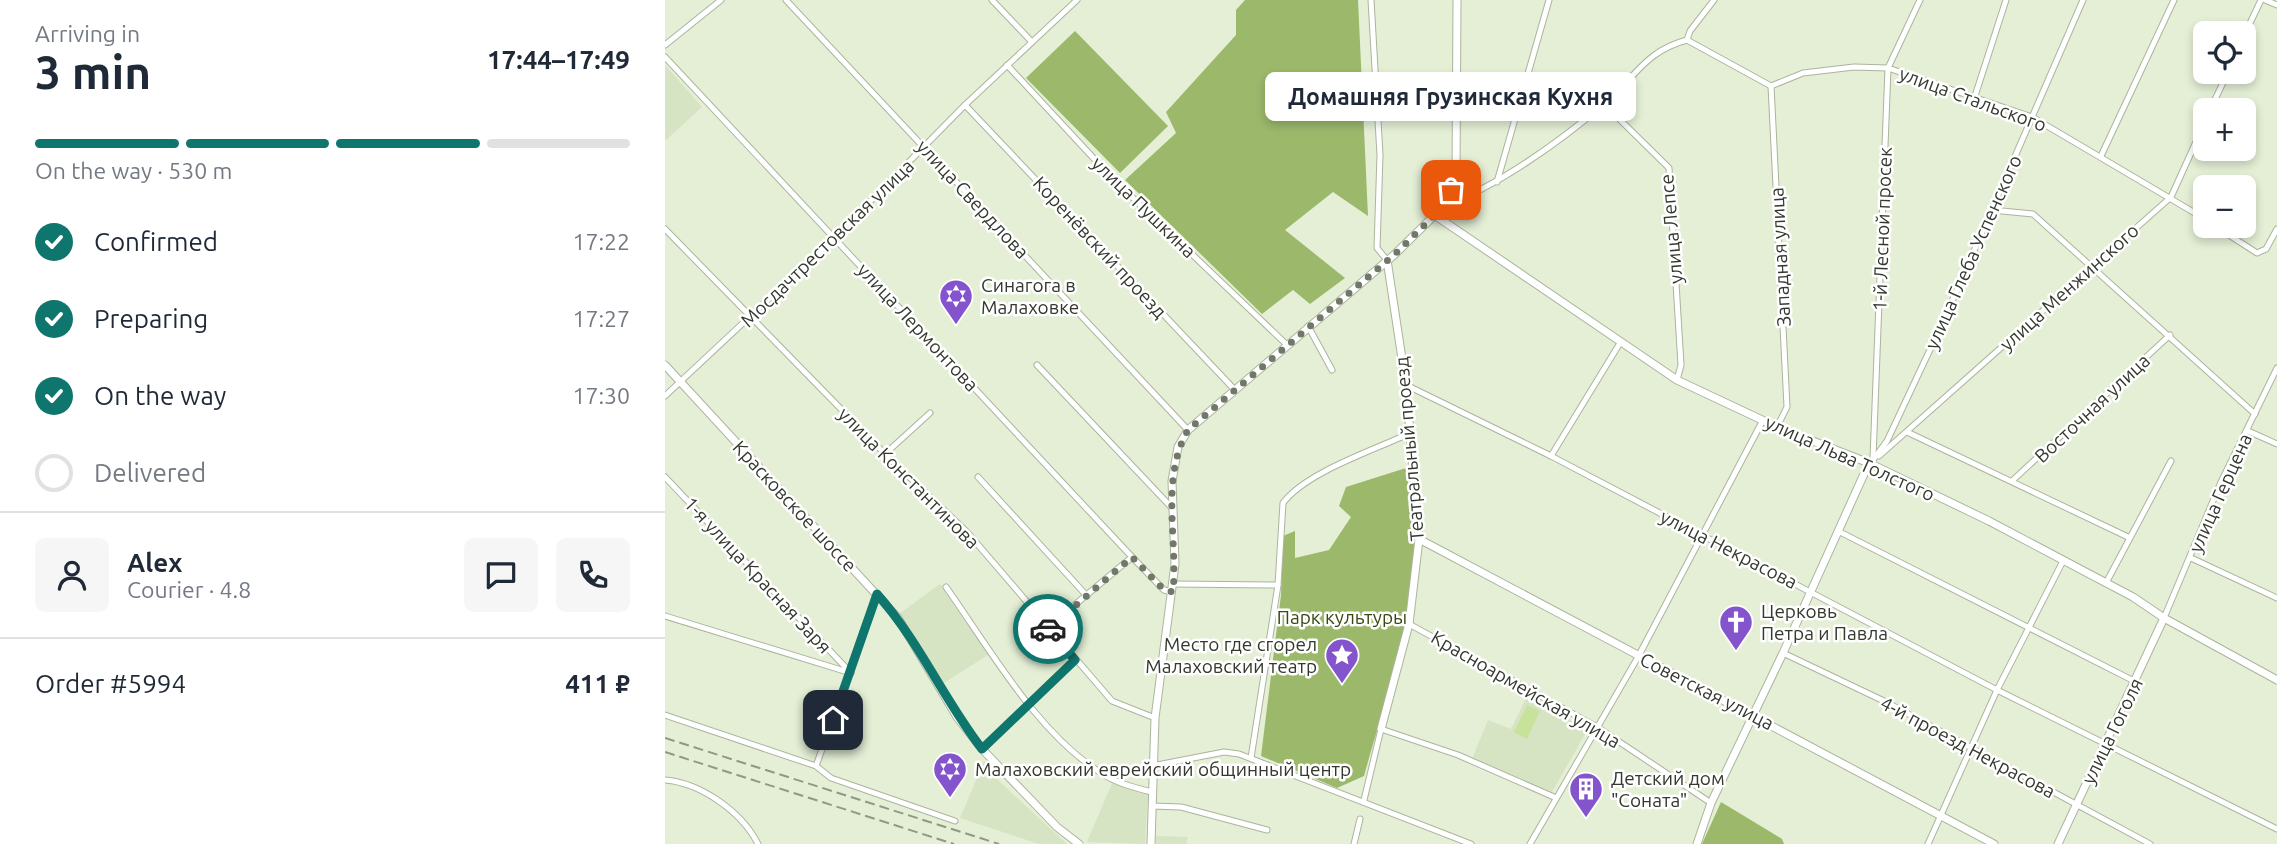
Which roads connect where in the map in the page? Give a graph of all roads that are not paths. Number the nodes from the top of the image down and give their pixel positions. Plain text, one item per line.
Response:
1 (721, 0) edge
2 (786, 0) edge
3 (992, 0) edge
4 (1077, 0) edge
5 (1371, 0) edge
6 (1457, 0) edge
7 (1549, 0) edge
8 (1714, 0) edge
9 (1920, 0) edge
10 (2006, 0) edge
11 (2083, 0) edge
12 (2174, 0) edge
13 (2263, 0) edge
14 (2277, 5) edge
15 (2252, 21) edge
16 (1687, 40) junction
17 (1031, 41) junction
18 (665, 45) edge
19 (665, 57) edge
20 (1007, 65) junction
21 (1888, 68) junction
22 (1771, 86) junction
23 (1975, 96) junction
24 (1604, 104) junction
25 (965, 105) junction
26 (2032, 117) junction
27 (926, 148) junction
28 (2193, 148) edge
29 (2101, 156) junction
30 (1497, 182) junction
31 (2171, 197) junction
32 (1445, 205) junction
33 (1992, 210) junction
34 (2193, 211) edge
35 (1436, 216) junction
36 (665, 229) edge
37 (2277, 229) edge
38 (834, 238) junction
39 (2234, 238) edge
40 (1387, 260) junction
41 (2093, 266) junction
42 (750, 317) junction
43 (1308, 326) junction
44 (2170, 335) junction
45 (1620, 343) junction
46 (1286, 344) junction
47 (665, 365) edge
48 (1037, 365) dead end
49 (2277, 368) edge
50 (1332, 370) dead end
51 (1677, 380) junction
52 (680, 381) junction
53 (1406, 385) junction
54 (1234, 389) junction
55 (665, 396) edge
56 (930, 413) dead end
57 (2255, 415) junction
58 (1763, 420) junction
59 (1777, 426) junction
60 (1188, 430) junction
61 (2248, 431) junction
62 (1907, 432) junction
63 (1410, 433) junction
64 (2277, 444) edge
65 (885, 454) junction
66 (1551, 456) junction
67 (1871, 461) junction
68 (2171, 461) dead end
69 (665, 477) edge
70 (978, 477) dead end
71 (2013, 480) junction
72 (1173, 509) junction
73 (1838, 531) junction
74 (1700, 535) junction
75 (2128, 537) junction
76 (1419, 539) junction
77 (1132, 557) junction
78 (2191, 558) junction
79 (2063, 561) junction
80 (2106, 583) junction
81 (1278, 585) junction
82 (946, 587) dead end
83 (1173, 588) junction
84 (1810, 591) junction
85 (877, 594) junction
86 (1087, 596) junction
87 (2277, 598) edge
88 (665, 617) edge
89 (2164, 618) junction
90 (1409, 624) junction
91 (1047, 628) junction
92 (2031, 628) junction
93 (1783, 653) junction
94 (1638, 657) junction
95 (1075, 660) junction
96 (851, 673) junction
97 (2277, 680) edge
98 (2136, 682) junction
99 (1997, 690) junction
100 (1030, 704) junction
101 (665, 715) edge
102 (1754, 715) junction
103 (1155, 718) junction
104 (1597, 727) junction
105 (1381, 729) junction
106 (2107, 744) junction
107 (1971, 747) junction
108 (982, 749) junction
109 (1251, 758) junction
110 (1152, 765) junction
111 (816, 766) junction
112 (665, 780) edge
113 (1152, 792) junction
114 (1554, 797) junction
115 (1364, 800) junction
116 (1711, 803) junction
117 (2076, 804) junction
118 (1152, 806) junction
119 (1942, 815) junction
120 (1360, 819) dead end
121 (955, 821) dead end
122 (2277, 829) edge
123 (1266, 830) dead end
124 (758, 844) edge
125 (1079, 844) edge
126 (1151, 844) edge
127 (1354, 844) edge
128 (1471, 844) edge
129 (1530, 844) edge
130 (1697, 844) edge
131 (1928, 844) edge
132 (1994, 844) edge
133 (2057, 844) edge
134 (2150, 844) edge

1 - 18 street
2 - 27 street, улица Свердлова
3 - 17 street
4 - 17 street, Мосдачтрестовская улица
5 - 40 street
6 - 32 street
7 - 30 street
8 - 16 street
9 - 21 street, 1-й Лесной просек
10 - 23 street
11 - 26 street, улица Глеба Успенского
12 - 29 street
13 - 14 street
13 - 15 street
16 - 22 street
16 - 24 street
17 - 20 street, Мосдачтрестовская улица
19 - 38 street, улица Лермонтова
20 - 25 street, Мосдачтрестовская улица
20 - 46 street, улица Пушкина
21 - 22 street, улица Стальского
21 - 23 street, улица Стальского
21 - 67 street, 1-й Лесной просек
22 - 59 street, Западная улица
23 - 26 street, улица Стальского
24 - 30 street
24 - 51 street, улица Лепсе
25 - 27 street, Мосдачтрестовская улица
25 - 54 street, Коренёвский проезд
26 - 29 street, улица Стальского
26 - 33 street, улица Глеба Успенского
27 - 38 street, Мосдачтрестовская улица
27 - 60 street, улица Свердлова
28 - 31 street, улица Менжинского
29 - 31 street, улица Стальского
30 - 32 street
31 - 34 street, улица Стальского
31 - 41 street, улица Менжинского
32 - 35 street
33 - 41 street
33 - 67 street, улица Глеба Успенского
35 - 40 street
35 - 45 street, улица Льва Толстого
36 - 42 street, улица Константинова
37 - 39 street
38 - 42 street, Мосдачтрестовская улица
38 - 77 street, улица Лермонтова
40 - 43 street
40 - 53 street, Театральный проезд
41 - 44 street
41 - 62 street, улица Менжинского
42 - 52 street, Мосдачтрестовская улица
42 - 65 street, улица Константинова
43 - 46 street
43 - 50 street
44 - 57 street
44 - 71 street, Восточная улица
45 - 51 street, улица Льва Толстого
45 - 66 street
46 - 54 street
47 - 52 street, Красковское шоссе
48 - 72 street
49 - 57 street, улица Герцена
51 - 58 street, улица Льва Толстого
52 - 55 street, Мосдачтрестовская улица
52 - 85 street, Красковское шоссе
53 - 63 street, Театральный проезд
53 - 66 street, улица Некрасова
54 - 60 street
56 - 65 street
57 - 61 street, улица Герцена
58 - 59 street, улица Льва Толстого
58 - 74 street
59 - 67 street, улица Льва Толстого
60 - 72 street
61 - 64 street
61 - 78 street, улица Герцена
62 - 67 street
62 - 71 street
63 - 76 street, Театральный проезд
63 - 81 street
65 - 91 street, улица Константинова
66 - 74 street, улица Некрасова
67 - 73 street
67 - 79 street, улица Льва Толстого
68 - 75 street
69 - 96 street, 1-я улица Красная Заря
70 - 86 street
71 - 75 street
72 - 83 street
73 - 84 street
73 - 92 street
74 - 84 street, улица Некрасова
74 - 94 street
75 - 80 street
76 - 90 street, Театральный проезд
76 - 94 street, Советская улица
77 - 83 street, улица Лермонтова
77 - 86 street
78 - 87 street
78 - 89 street, улица Герцена
79 - 80 street, улица Льва Толстого
79 - 92 street
80 - 89 street, улица Льва Толстого
81 - 83 street
81 - 109 street
82 - 100 street
83 - 103 street
84 - 93 street
84 - 99 street, улица Некрасова
85 - 96 street
85 - 108 street, Красковское шоссе
86 - 91 street
88 - 96 street
89 - 97 street, улица Льва Толстого
89 - 98 street, улица Гоголя
90 - 104 street, Красноармейская улица
90 - 105 street, Театральный проезд
91 - 95 street, улица Константинова
92 - 98 street
92 - 99 street
93 - 102 street
93 - 107 street, 4-й проезд Некрасова
94 - 102 street, Советская улица
94 - 104 street
95 - 100 street
95 - 103 street, улица Константинова
96 - 111 street
98 - 106 street, улица Гоголя
99 - 106 street, улица Некрасова
99 - 107 street
100 - 108 street
100 - 113 street
101 - 111 street
102 - 116 street
102 - 119 street, Советская улица
103 - 110 street
104 - 114 street
104 - 116 street, Красноармейская улица
105 - 114 street
105 - 115 street, Театральный проезд
106 - 117 street, улица Гоголя
106 - 122 street, улица Некрасова
107 - 117 street, 4-й проезд Некрасова
107 - 119 street
108 - 125 street, Красковское шоссе
109 - 110 street
109 - 115 street
110 - 113 street
111 - 121 street
112 - 124 street
113 - 118 street
114 - 129 street
115 - 128 street
116 - 130 street
117 - 133 street, улица Гоголя
117 - 134 street, 4-й проезд Некрасова
118 - 123 street
118 - 126 street
119 - 131 street
119 - 132 street, Советская улица
120 - 127 street

